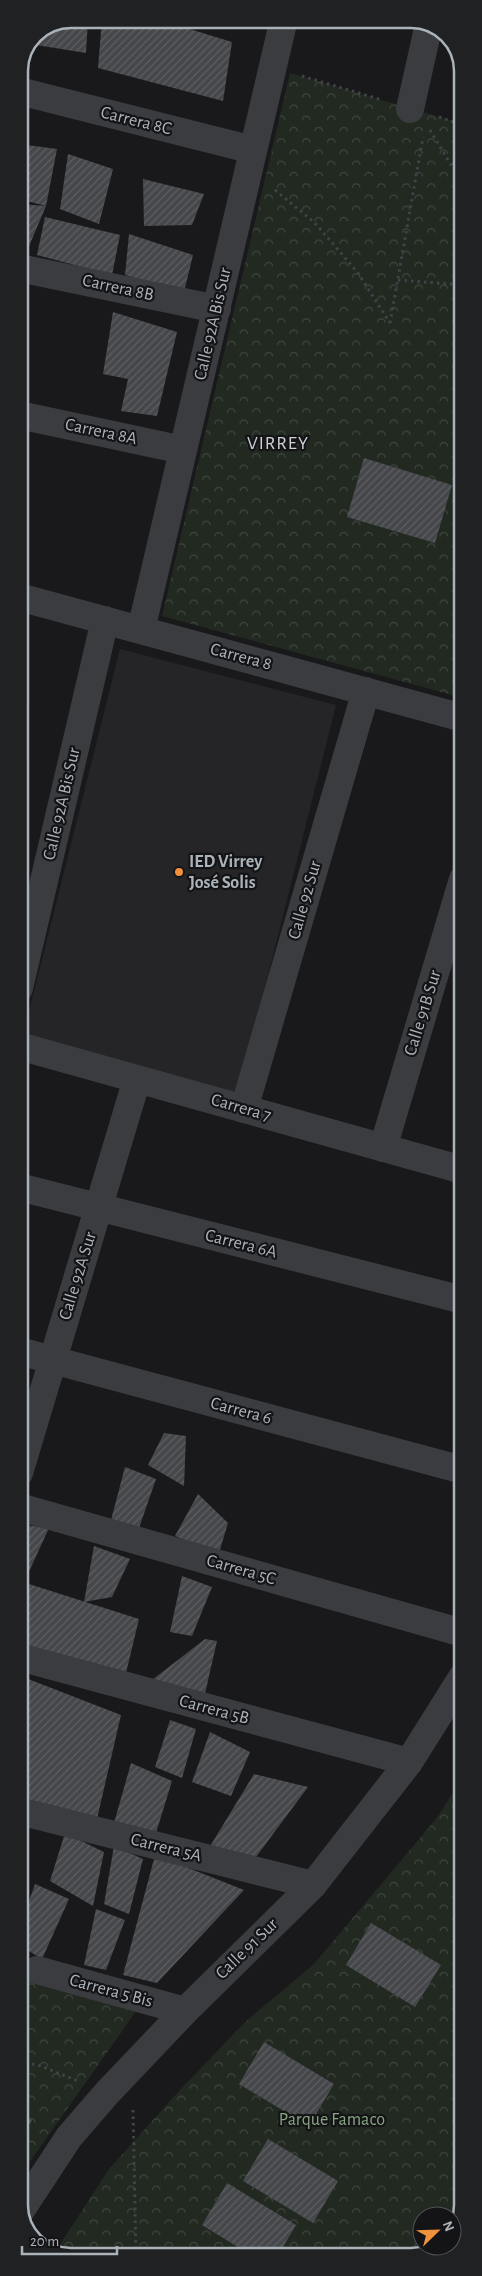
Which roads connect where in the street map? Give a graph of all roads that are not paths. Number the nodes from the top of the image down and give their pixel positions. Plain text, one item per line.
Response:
1 (282, 28) edge
2 (428, 31) edge
3 (28, 94) edge
4 (421, 115) road end
5 (251, 159) junction
6 (28, 270) edge
7 (216, 309) junction
8 (28, 416) edge
9 (184, 450) junction
10 (28, 599) edge
11 (105, 620) junction
12 (141, 630) junction
13 (366, 691) junction
14 (454, 715) edge
15 (454, 909) edge
16 (28, 949) edge
17 (28, 1049) edge
18 (137, 1079) junction
19 (244, 1109) junction
20 (383, 1148) junction
21 (454, 1168) edge
22 (28, 1189) edge
23 (99, 1208) junction
24 (454, 1298) edge
25 (28, 1354) edge
26 (53, 1360) junction
27 (28, 1443) edge
28 (454, 1468) edge
29 (28, 1511) edge
30 (454, 1630) edge
31 (28, 1659) edge
32 (454, 1690) edge
33 (409, 1762) junction
34 (28, 1813) edge
35 (313, 1885) junction
36 (36, 1970) dead end
37 (185, 2011) junction
38 (28, 2199) edge

1 - 5 street, Calle 92A Bis Sur
2 - 4 street
3 - 5 street, Carrera 8C
5 - 7 street, Calle 92A Bis Sur
6 - 7 street, Carrera 8B
7 - 9 street, Calle 92A Bis Sur
8 - 9 street, Carrera 8A
9 - 12 street, Calle 92A Bis Sur
10 - 11 street, Carrera 8
11 - 12 street, Carrera 8
11 - 16 street, Calle 92A Bis Sur
12 - 13 street, Carrera 8
13 - 14 street, Carrera 8
13 - 19 street, Calle 92 Sur
15 - 20 street, Calle 91B Sur
17 - 18 street, Carrera 7
18 - 19 street, Carrera 7
18 - 23 street, Calle 92A Sur
19 - 20 street, Carrera 7
20 - 21 street, Carrera 7
22 - 23 street, Carrera 6A
23 - 24 street, Carrera 6A
23 - 26 street, Calle 92A Sur
25 - 26 street, Carrera 6
26 - 27 street, Calle 92A Sur
26 - 28 street, Carrera 6
29 - 30 street, Carrera 5C
31 - 33 street, Carrera 5B
32 - 33 street, Calle 91 Sur
33 - 35 street, Calle 91 Sur
34 - 35 street, Carrera 5A
35 - 37 street, Calle 91 Sur
36 - 37 street, Carrera 5 Bis
37 - 38 street, Calle 91 Sur

